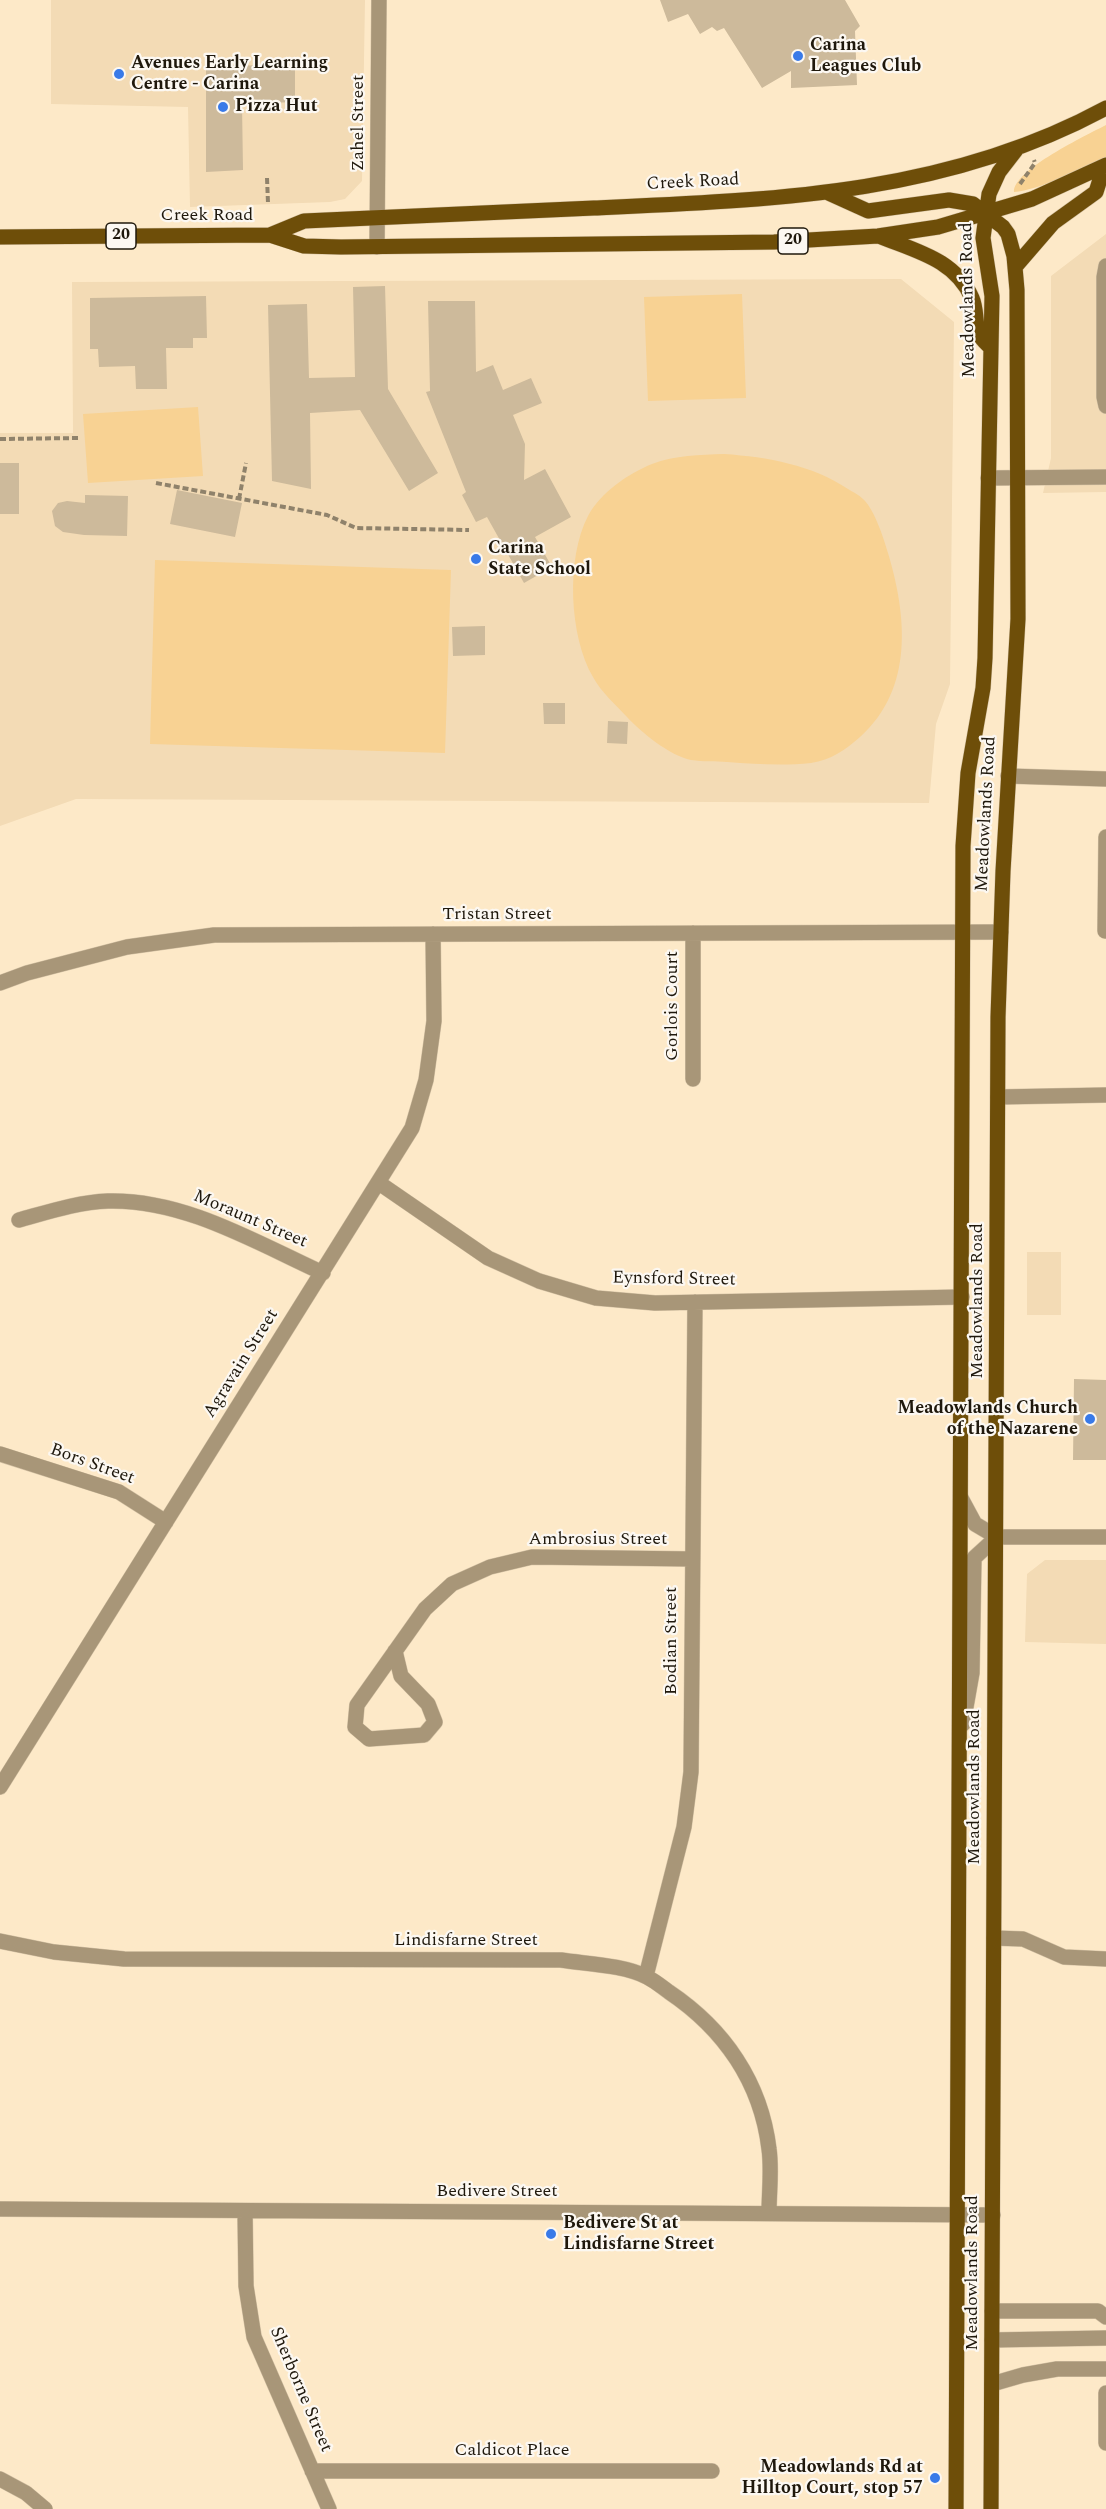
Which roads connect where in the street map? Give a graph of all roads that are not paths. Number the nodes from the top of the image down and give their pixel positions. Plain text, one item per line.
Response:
1 (379, 0) edge
2 (1106, 108) edge
3 (1016, 150) junction
4 (1105, 166) edge
5 (826, 192) junction
6 (986, 212) junction
7 (378, 218) junction
8 (270, 235) junction
9 (878, 236) junction
10 (0, 237) edge
11 (377, 247) junction
12 (1106, 266) edge
13 (1015, 267) junction
14 (991, 348) junction
15 (1106, 406) edge
16 (1018, 477) junction
17 (1106, 477) edge
18 (988, 478) junction
19 (1008, 776) junction
20 (1106, 779) edge
21 (1106, 837) edge
22 (1105, 931) edge
23 (964, 932) junction
24 (1001, 932) junction
25 (693, 933) junction
26 (433, 934) junction
27 (0, 983) edge
28 (693, 1079) dead end
29 (1106, 1095) edge
30 (998, 1097) junction
31 (379, 1183) junction
32 (19, 1220) dead end
33 (323, 1272) junction
34 (962, 1297) junction
35 (694, 1302) junction
36 (0, 1454) edge
37 (962, 1498) junction
38 (166, 1522) junction
39 (997, 1537) junction
40 (1106, 1538) edge
41 (693, 1559) junction
42 (395, 1651) junction
43 (960, 1741) junction
44 (0, 1787) edge
45 (994, 1938) junction
46 (0, 1941) edge
47 (1106, 1956) edge
48 (646, 1976) junction
49 (0, 2209) edge
50 (245, 2211) junction
51 (769, 2213) junction
52 (958, 2214) junction
53 (993, 2215) junction
54 (992, 2311) junction
55 (1106, 2317) edge
56 (1106, 2338) edge
57 (992, 2340) junction
58 (1106, 2369) edge
59 (992, 2384) junction
60 (1106, 2393) edge
61 (1106, 2443) edge
62 (312, 2471) junction
63 (712, 2471) dead end
64 (0, 2479) edge
65 (45, 2509) edge
66 (329, 2509) edge
67 (956, 2509) edge
68 (991, 2509) edge

1 - 7 street, Zahel Street
2 - 3 main road, Creek Road / 20
3 - 5 main road, Creek Road / 20
3 - 6 main road, Meadowlands Road
4 - 6 main road, Creek Road / 20
4 - 13 main road
5 - 6 main road, Meadowlands Road
5 - 7 main road, Creek Road / 20
6 - 9 main road, Creek Road / 20
6 - 13 main road, Meadowlands Road
6 - 14 main road, Meadowlands Road
7 - 8 main road, Creek Road / 20
7 - 11 street, Zahel Street
8 - 10 main road, Creek Road / 20
8 - 11 main road, Creek Road / 20
9 - 11 main road, Creek Road / 20
9 - 14 main road
12 - 15 street
13 - 16 main road, Meadowlands Road
14 - 18 main road, Meadowlands Road
16 - 17 street
16 - 18 street
16 - 19 main road, Meadowlands Road
18 - 23 main road, Meadowlands Road
19 - 20 street
19 - 24 main road, Meadowlands Road
21 - 22 street
23 - 24 street, Tristan Street
23 - 25 street, Tristan Street
23 - 34 main road, Meadowlands Road
24 - 30 main road, Meadowlands Road
25 - 26 street, Tristan Street
25 - 28 street, Gorlois Court
26 - 27 street, Tristan Street
26 - 31 street, Agravain Street
29 - 30 street
30 - 39 main road, Meadowlands Road
31 - 33 street, Agravain Street
31 - 35 street, Eynsford Street
32 - 33 street, Moraunt Street
33 - 38 street, Agravain Street
34 - 35 street, Eynsford Street
34 - 37 main road, Meadowlands Road
35 - 41 street, Bodian Street
36 - 38 street, Bors Street
37 - 39 street
37 - 43 main road, Meadowlands Road
38 - 44 street, Agravain Street
39 - 40 street
39 - 43 street
39 - 45 main road, Meadowlands Road
41 - 42 street, Ambrosius Street
41 - 48 street, Bodian Street
42 - 42 street, Ambrosius Street
43 - 52 main road, Meadowlands Road
45 - 47 street
45 - 53 main road, Meadowlands Road
46 - 48 street, Lindisfarne Street
48 - 51 street, Lindisfarne Street
49 - 50 street, Bedivere Street
50 - 51 street, Bedivere Street
50 - 62 street, Sherborne Street
51 - 52 street, Bedivere Street
52 - 53 street, Bedivere Street
52 - 67 main road, Meadowlands Road
53 - 54 main road, Meadowlands Road
54 - 55 street
54 - 57 main road, Meadowlands Road
56 - 57 street
57 - 59 main road, Meadowlands Road
58 - 59 street
59 - 68 main road, Meadowlands Road
60 - 61 street
62 - 63 street, Caldicot Place
62 - 66 street, Sherborne Street
64 - 65 street

